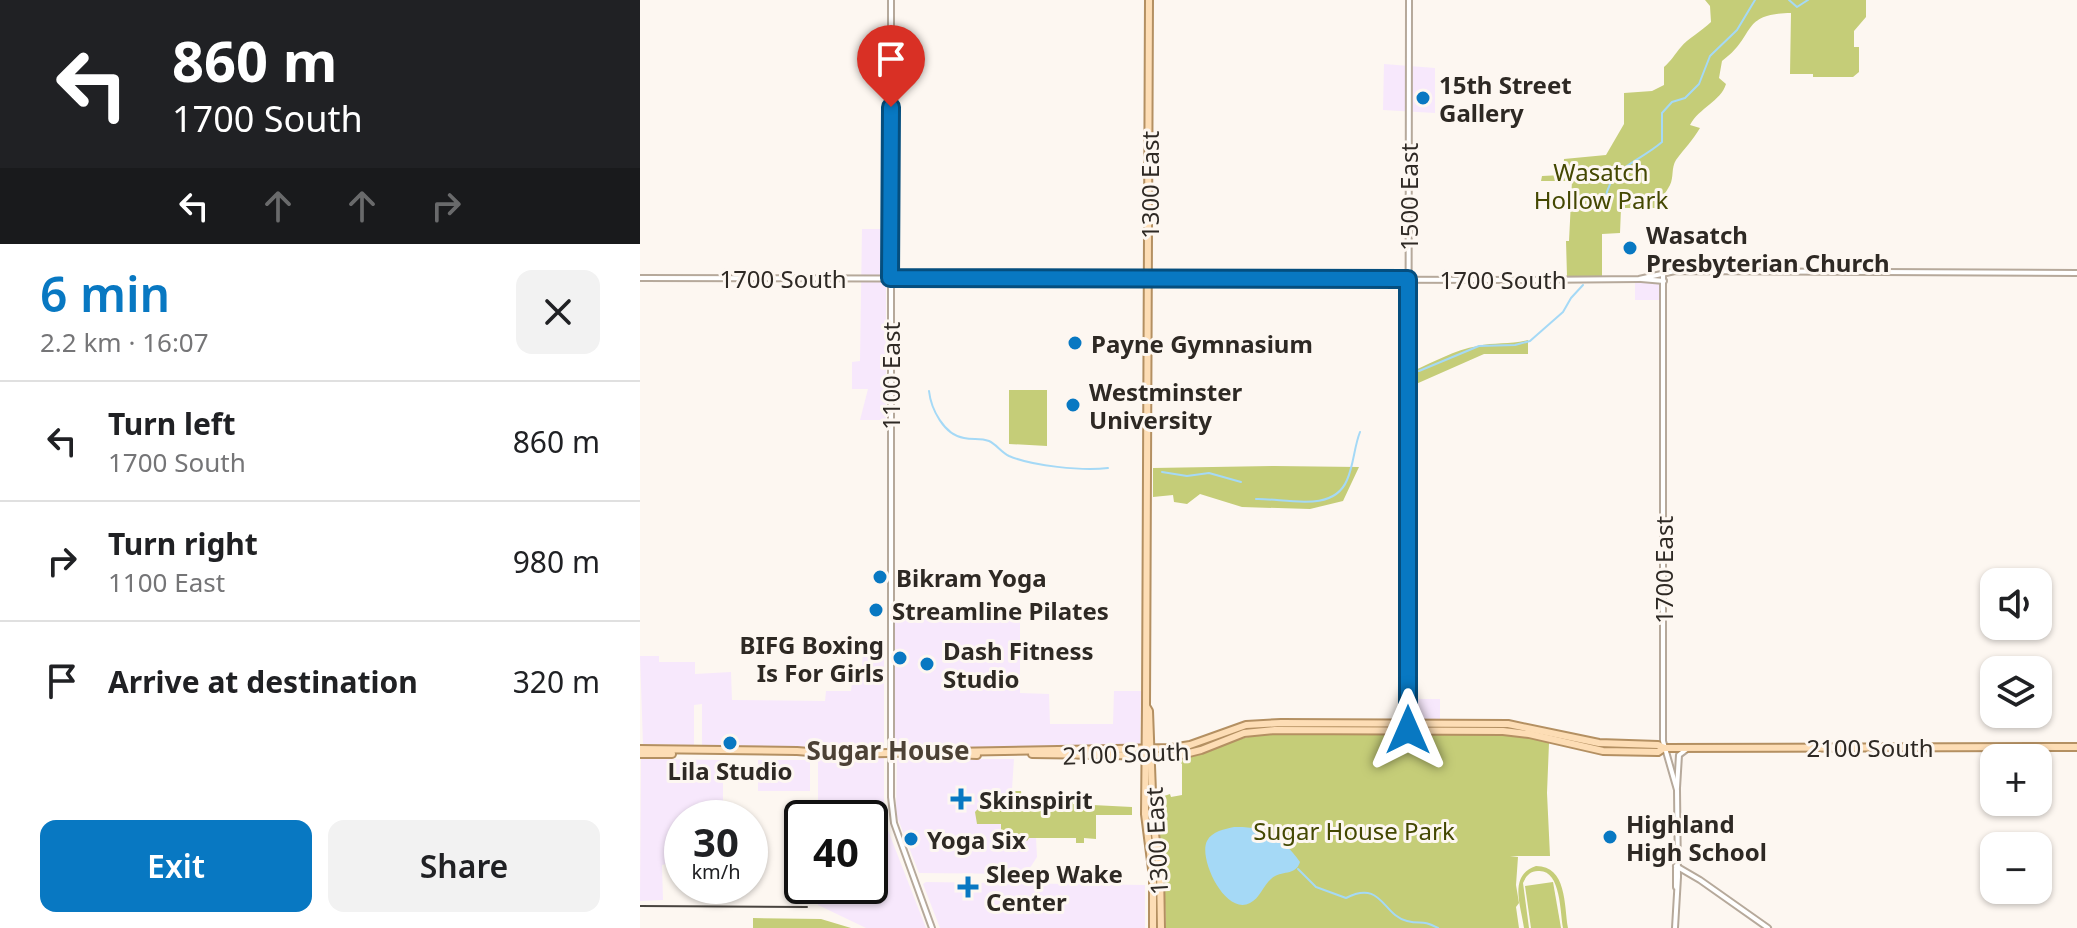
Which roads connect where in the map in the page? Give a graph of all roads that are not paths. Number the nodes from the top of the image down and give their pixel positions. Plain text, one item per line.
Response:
1 (891, 0) edge
2 (1149, 0) edge
3 (1409, 0) edge
4 (1663, 273) junction
5 (2077, 273) edge
6 (640, 278) edge
7 (890, 278) junction
8 (1149, 279) junction
9 (1408, 279) junction
10 (1639, 279) junction
11 (1664, 281) junction
12 (1408, 727) junction
13 (1690, 747) junction
14 (2077, 747) edge
15 (1664, 748) junction
16 (705, 750) junction
17 (763, 750) junction
18 (1082, 750) junction
19 (996, 751) junction
20 (640, 752) edge
21 (826, 752) junction
22 (1148, 752) junction
23 (889, 753) junction
24 (917, 753) junction
25 (695, 754) junction
26 (743, 754) junction
27 (834, 754) junction
28 (815, 755) junction
29 (979, 755) junction
30 (1047, 755) junction
31 (1677, 790) junction
32 (1676, 866) junction
33 (932, 928) edge
34 (1153, 928) edge
35 (1161, 928) edge
36 (1675, 928) edge
37 (1768, 928) edge

1 - 7 street, 1100 East
2 - 8 main road, 1300 East
3 - 9 street, 1500 East
4 - 5 street, 1700 South
4 - 10 street, 1700 South
4 - 11 street, 1700 East
6 - 7 street, 1700 South
7 - 8 street, 1700 South
7 - 23 street, 1100 East
8 - 9 street, 1700 South
8 - 22 main road, 1300 East
9 - 10 street, 1700 South
9 - 12 street, 1500 East
10 - 11 street
11 - 15 street, 1700 East
12 - 15 main road, 2100 South
12 - 22 main road, 2100 South
13 - 14 main road, 2100 South
13 - 15 main road, 2100 South
13 - 31 street
15 - 31 street, 1700 East
16 - 17 main road, 2100 South
16 - 20 main road, 2100 South
16 - 25 main road
17 - 21 main road, 2100 South
17 - 26 main road
18 - 19 main road, 2100 South
18 - 22 main road, 2100 South
18 - 30 main road
19 - 24 main road, 2100 South
19 - 29 main road
20 - 25 main road, 2100 South
21 - 27 main road, 2100 South
21 - 28 main road
22 - 30 main road, 2100 South
22 - 34 main road, 1300 East
22 - 35 main road, 1300 East
23 - 24 main road, 2100 South
23 - 27 main road, 2100 South
23 - 33 street, 1100 East
24 - 29 main road, 2100 South
25 - 26 main road, 2100 South
26 - 28 main road, 2100 South
27 - 28 main road, 2100 South
29 - 30 main road, 2100 South
31 - 32 street, 1700 East
32 - 36 street, 1700 East
32 - 37 street

